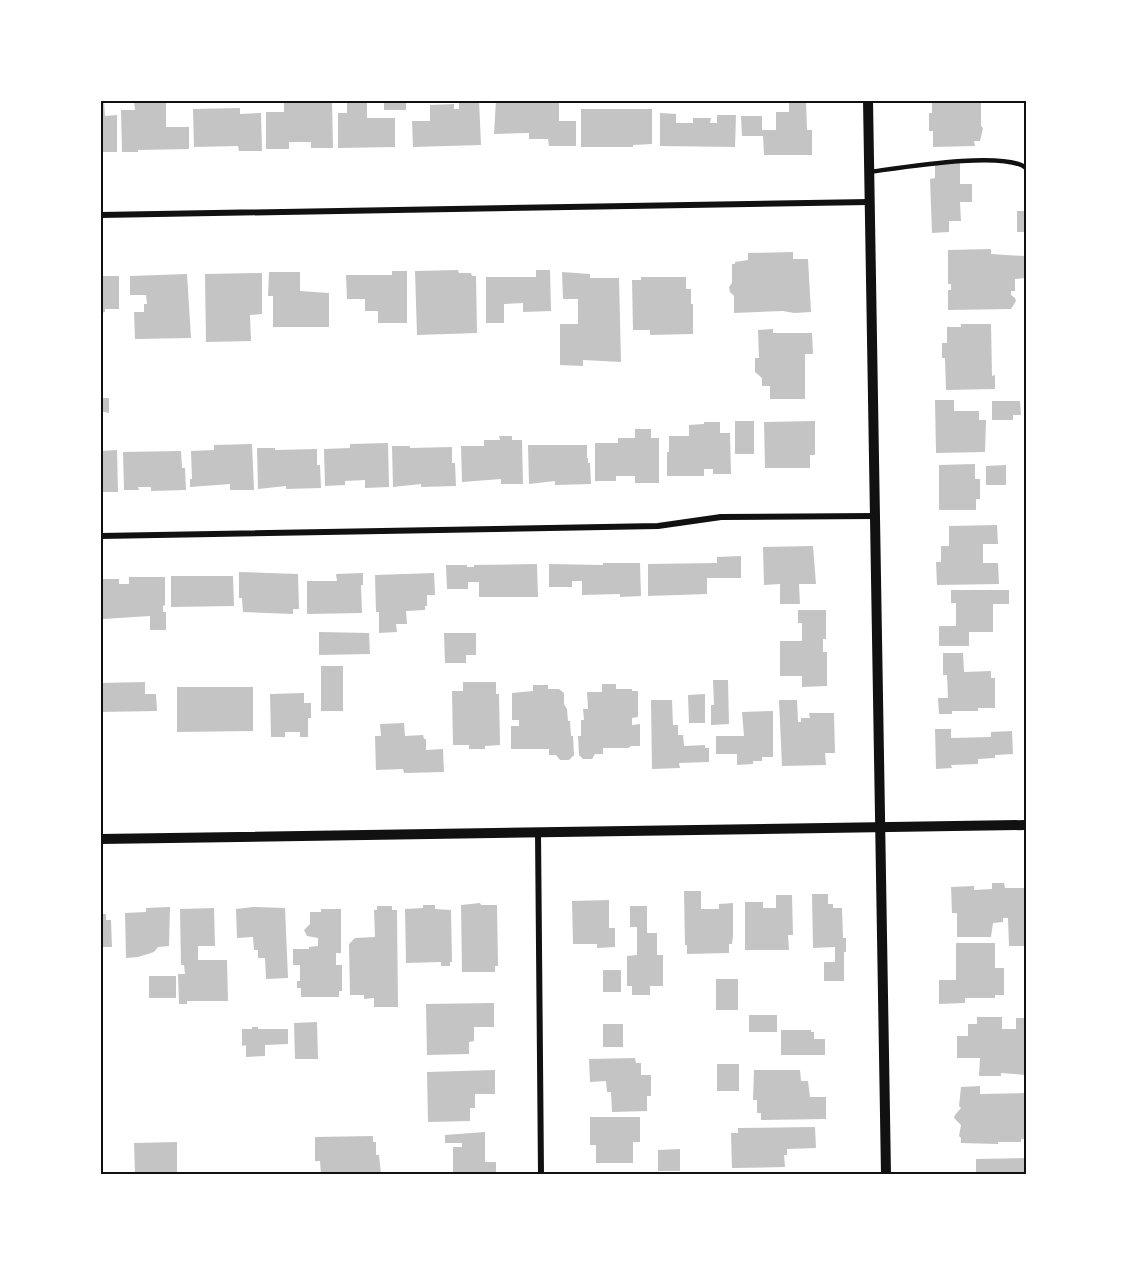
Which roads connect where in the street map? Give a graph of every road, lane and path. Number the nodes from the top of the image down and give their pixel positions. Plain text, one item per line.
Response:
1 (868, 100) edge
2 (1026, 168) edge
3 (869, 172) junction
4 (869, 202) junction
5 (100, 215) edge
6 (875, 516) junction
7 (100, 536) edge
8 (1026, 825) edge
9 (880, 828) junction
10 (538, 831) junction
11 (100, 839) edge
12 (541, 1174) edge
13 (886, 1174) edge

1 - 3 street
2 - 3 lane
3 - 4 street
4 - 5 street
4 - 6 street
6 - 7 street
6 - 9 street
8 - 9 street
9 - 10 street
9 - 13 street
10 - 11 street
10 - 12 street

